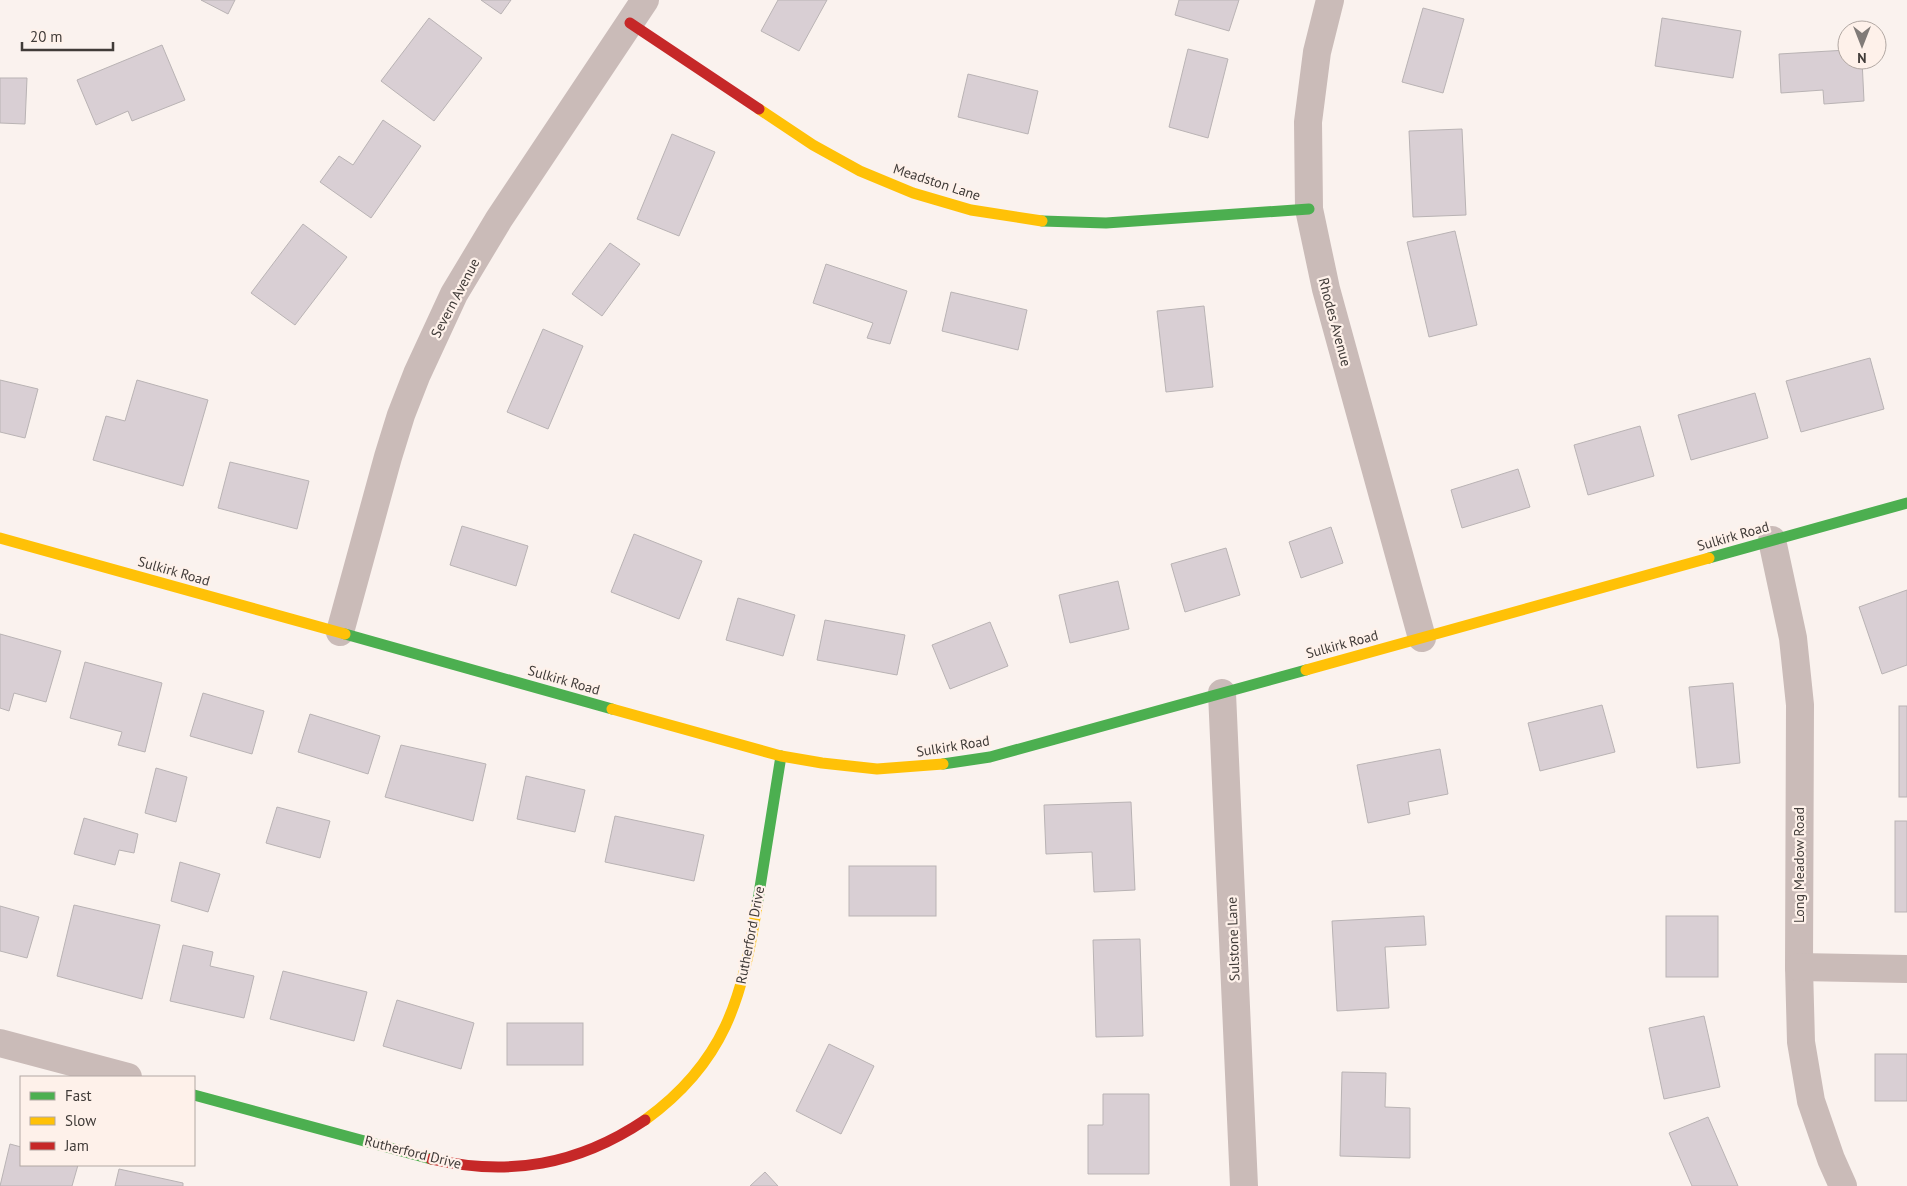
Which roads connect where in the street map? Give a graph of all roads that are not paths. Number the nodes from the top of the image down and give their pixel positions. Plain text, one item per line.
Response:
1 (646, 0) edge
2 (1330, 0) edge
3 (630, 23) junction
4 (1309, 209) junction
5 (1907, 503) edge
6 (0, 538) edge
7 (1772, 540) junction
8 (340, 632) junction
9 (1422, 638) junction
10 (1222, 693) junction
11 (782, 756) junction
12 (1799, 967) junction
13 (1907, 969) edge
14 (0, 1043) edge
15 (124, 1076) edge
16 (195, 1095) edge
17 (1244, 1186) edge
18 (1844, 1186) edge

1 - 3 street, Severn Avenue
2 - 4 street, Rhodes Avenue
3 - 4 street, Meadston Lane
3 - 8 street, Severn Avenue
4 - 9 street, Rhodes Avenue
5 - 7 street, Sulkirk Road
6 - 8 street, Sulkirk Road
7 - 9 street, Sulkirk Road
7 - 12 street, Long Meadow Road
8 - 11 street, Sulkirk Road
9 - 10 street, Sulkirk Road
10 - 11 street, Sulkirk Road
10 - 17 street, Sulstone Lane
11 - 16 street, Rutherford Drive
12 - 13 street
12 - 18 street, Long Meadow Road
14 - 15 street

